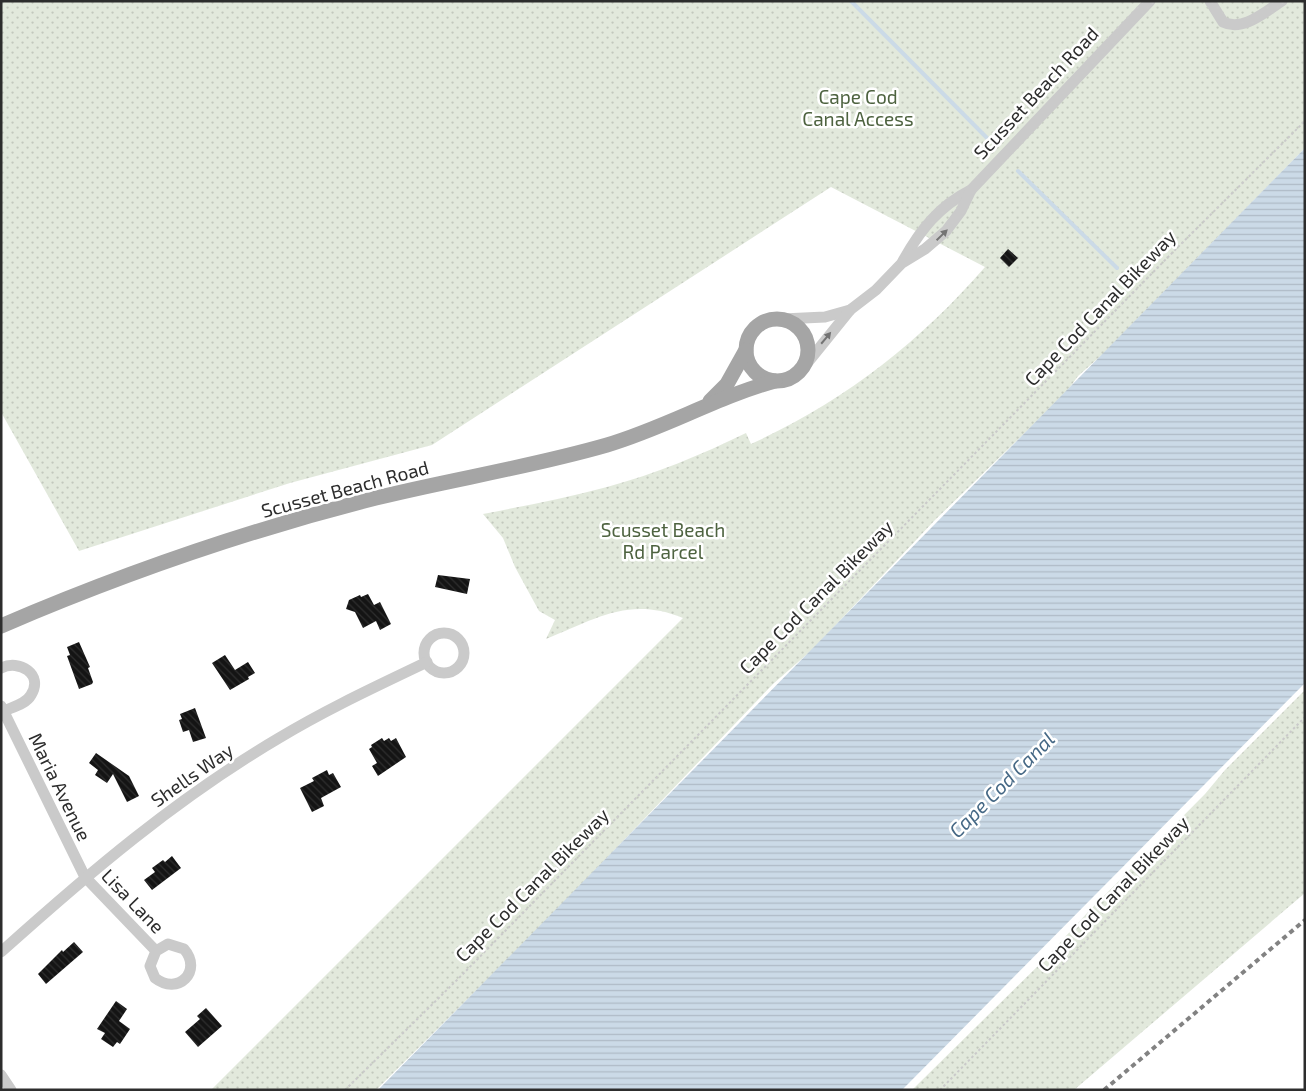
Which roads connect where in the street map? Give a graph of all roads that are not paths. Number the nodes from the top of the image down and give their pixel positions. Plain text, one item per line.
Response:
1 (1150, 1) edge
2 (1210, 1) edge
3 (1282, 1) edge
4 (971, 190) junction
5 (902, 263) junction
6 (850, 310) junction
7 (783, 318) junction
8 (746, 350) junction
9 (804, 367) junction
10 (774, 381) junction
11 (703, 407) junction
12 (1, 626) edge
13 (427, 662) dead end
14 (1, 668) edge
15 (3, 708) edge
16 (85, 877) junction
17 (156, 951) dead end
18 (1, 952) edge
19 (1, 1075) edge
20 (11, 1090) edge

1 - 4 street, Scusset Beach Road
2 - 3 street
4 - 5 street
5 -> 4 street
5 - 6 street, Scusset Beach Road
6 - 7 street, Scusset Beach Road
9 -> 6 street, Scusset Beach Road
7 - 8 main road, Scusset Beach Road
7 - 9 main road
8 - 10 main road
8 - 11 main road, Scusset Beach Road
9 - 10 main road, Scusset Beach Road
10 - 11 main road, Scusset Beach Road
11 - 12 main road, Scusset Beach Road
13 - 16 street, Shells Way
14 - 15 street, Maria Avenue
15 - 16 street, Maria Avenue
16 - 17 street, Lisa Lane
16 - 18 street, Shells Way
19 - 20 street

